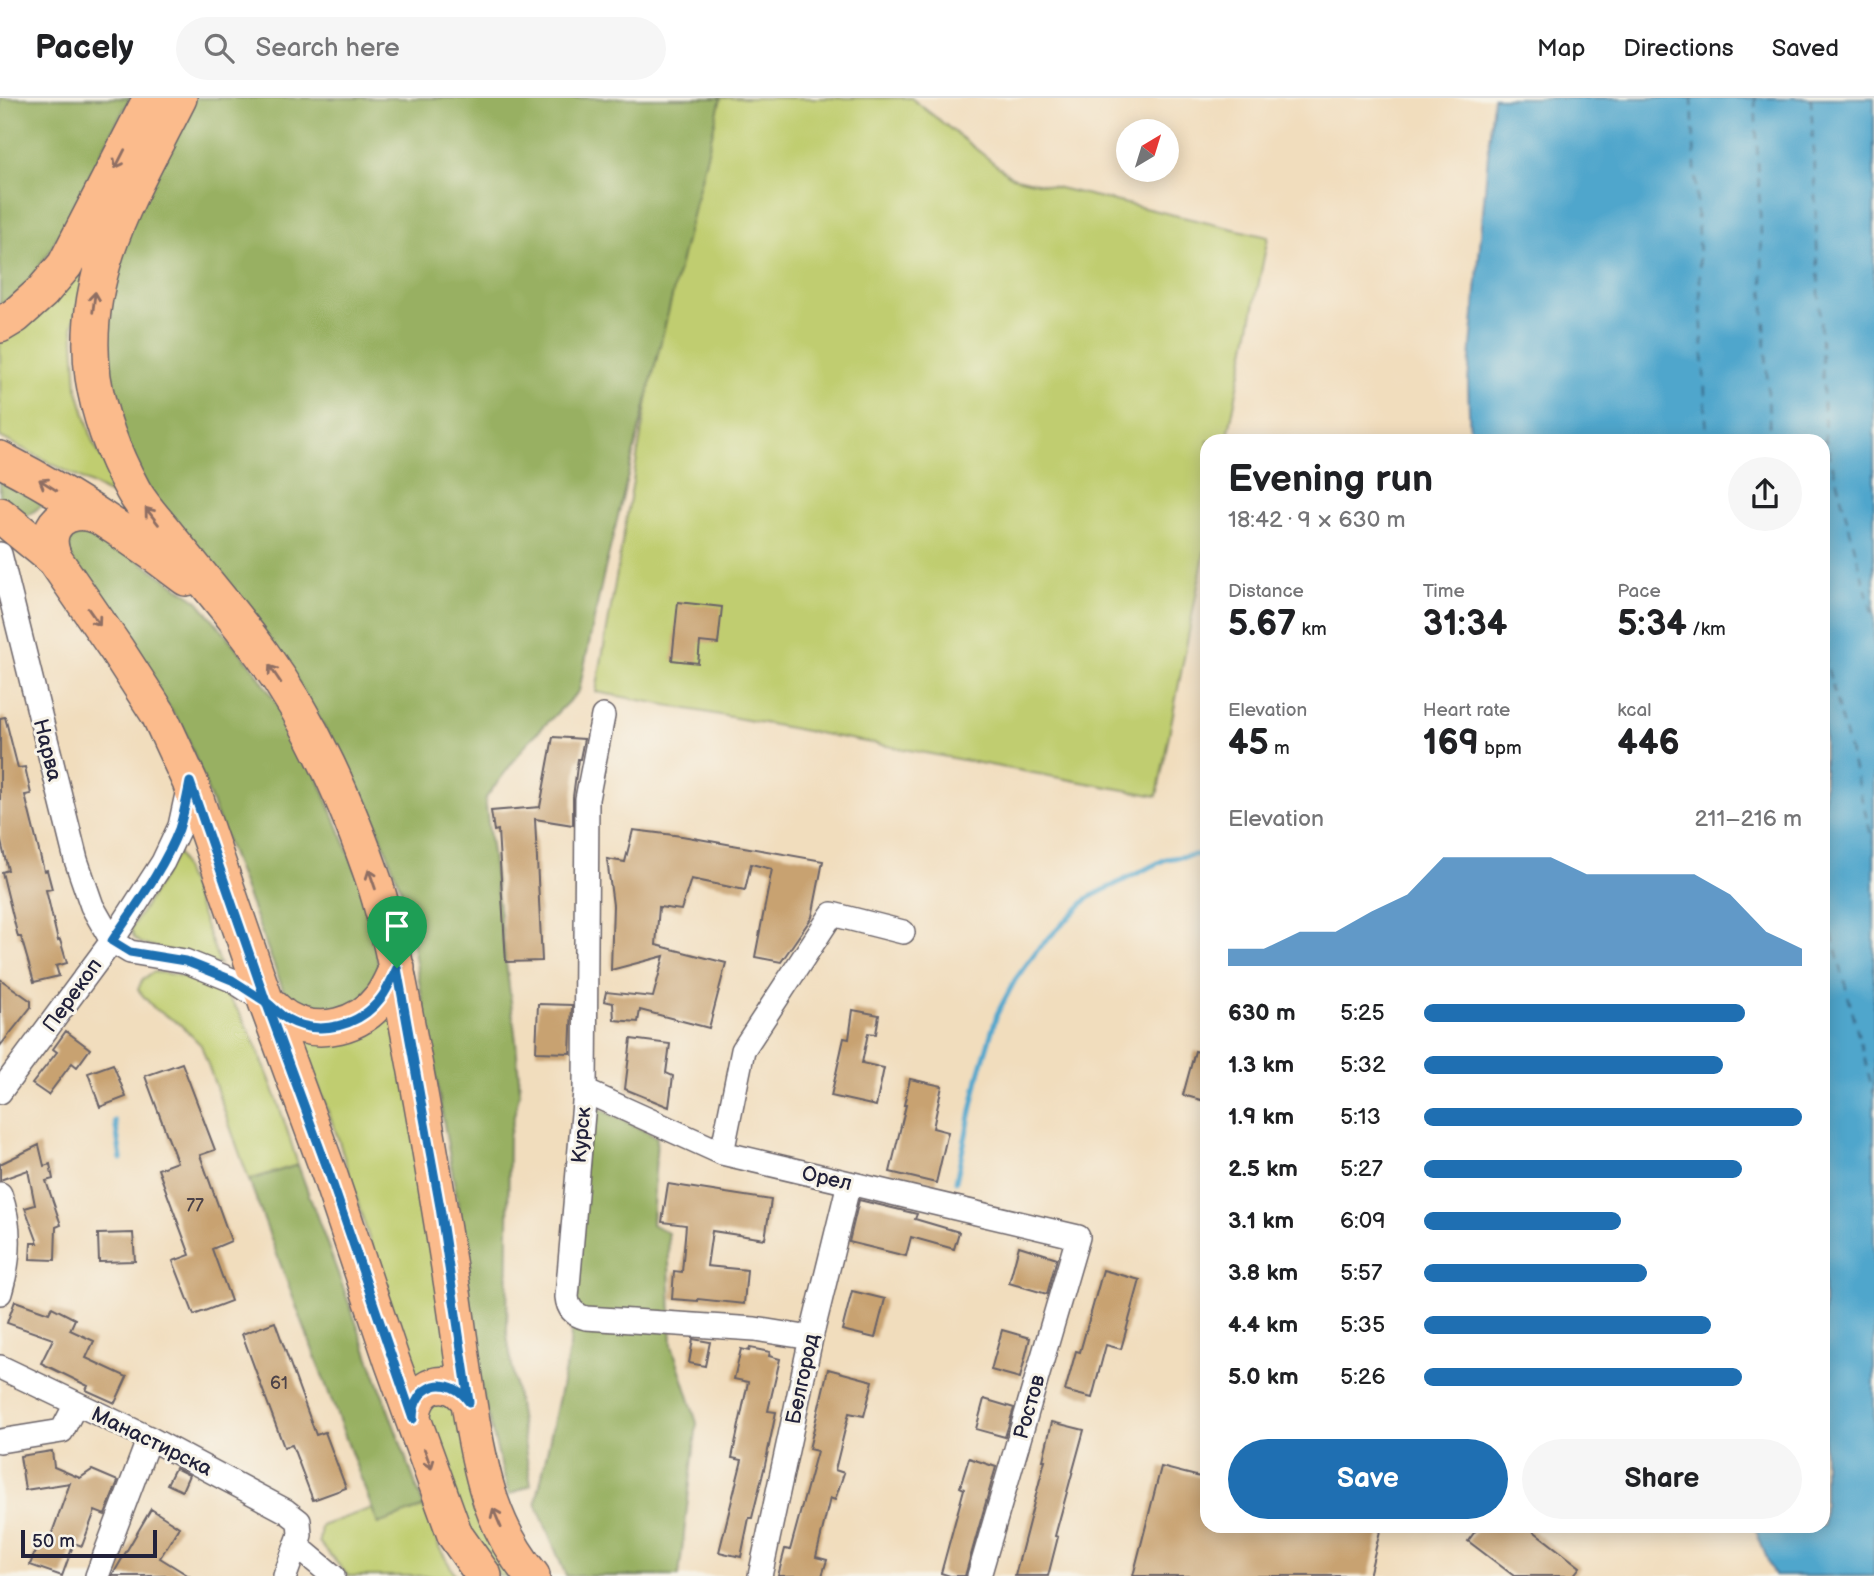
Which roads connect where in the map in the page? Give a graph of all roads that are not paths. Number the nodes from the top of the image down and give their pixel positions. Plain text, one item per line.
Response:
1 (150, 98) edge
2 (179, 98) edge
3 (0, 325) edge
4 (0, 459) edge
5 (0, 515) edge
6 (100, 517) junction
7 (0, 554) edge
8 (55, 561) junction
9 (225, 608) junction
10 (603, 716) dead end
11 (190, 782) junction
12 (903, 932) dead end
13 (112, 941) junction
14 (397, 968) junction
15 (266, 1002) junction
16 (585, 1091) junction
17 (0, 1092) edge
18 (722, 1153) junction
19 (849, 1183) junction
20 (0, 1194) edge
21 (1078, 1237) joint
22 (0, 1293) edge
23 (811, 1338) junction
24 (0, 1367) edge
25 (469, 1402) junction
26 (76, 1404) junction
27 (413, 1419) junction
28 (149, 1438) junction
29 (0, 1441) edge
30 (296, 1545) junction
31 (97, 1576) edge
32 (285, 1576) edge
33 (333, 1576) edge
34 (484, 1576) edge
35 (532, 1576) edge
36 (760, 1576) edge
37 (979, 1576) edge

1 -> 3 main road
9 -> 2 main road
6 -> 4 main road
5 - 8 main road
6 - 8 main road
6 - 9 main road
7 - 13 street, Нарва
8 -> 11 main road
14 -> 9 main road
10 - 16 street, Курск
11 - 13 street, Перекоп
11 - 15 main road
12 - 18 street
13 - 15 street
13 - 17 street, Перекоп
14 - 15 main road
14 - 25 main road
15 - 27 main road
16 - 18 street, Орел
16 - 23 street, Курск
18 - 19 street, Орел
19 - 21 street, Орел
19 - 23 street, Белгород
20 - 22 street
21 - 37 street, Ростов
23 - 36 street, Белгород
24 - 26 street, Манастирска
25 - 27 main road
35 -> 25 main road
26 - 28 street, Манастирска
26 - 29 street
27 -> 34 main road
28 - 30 street, Манастирска
28 - 31 street
30 - 32 street
30 - 33 street

